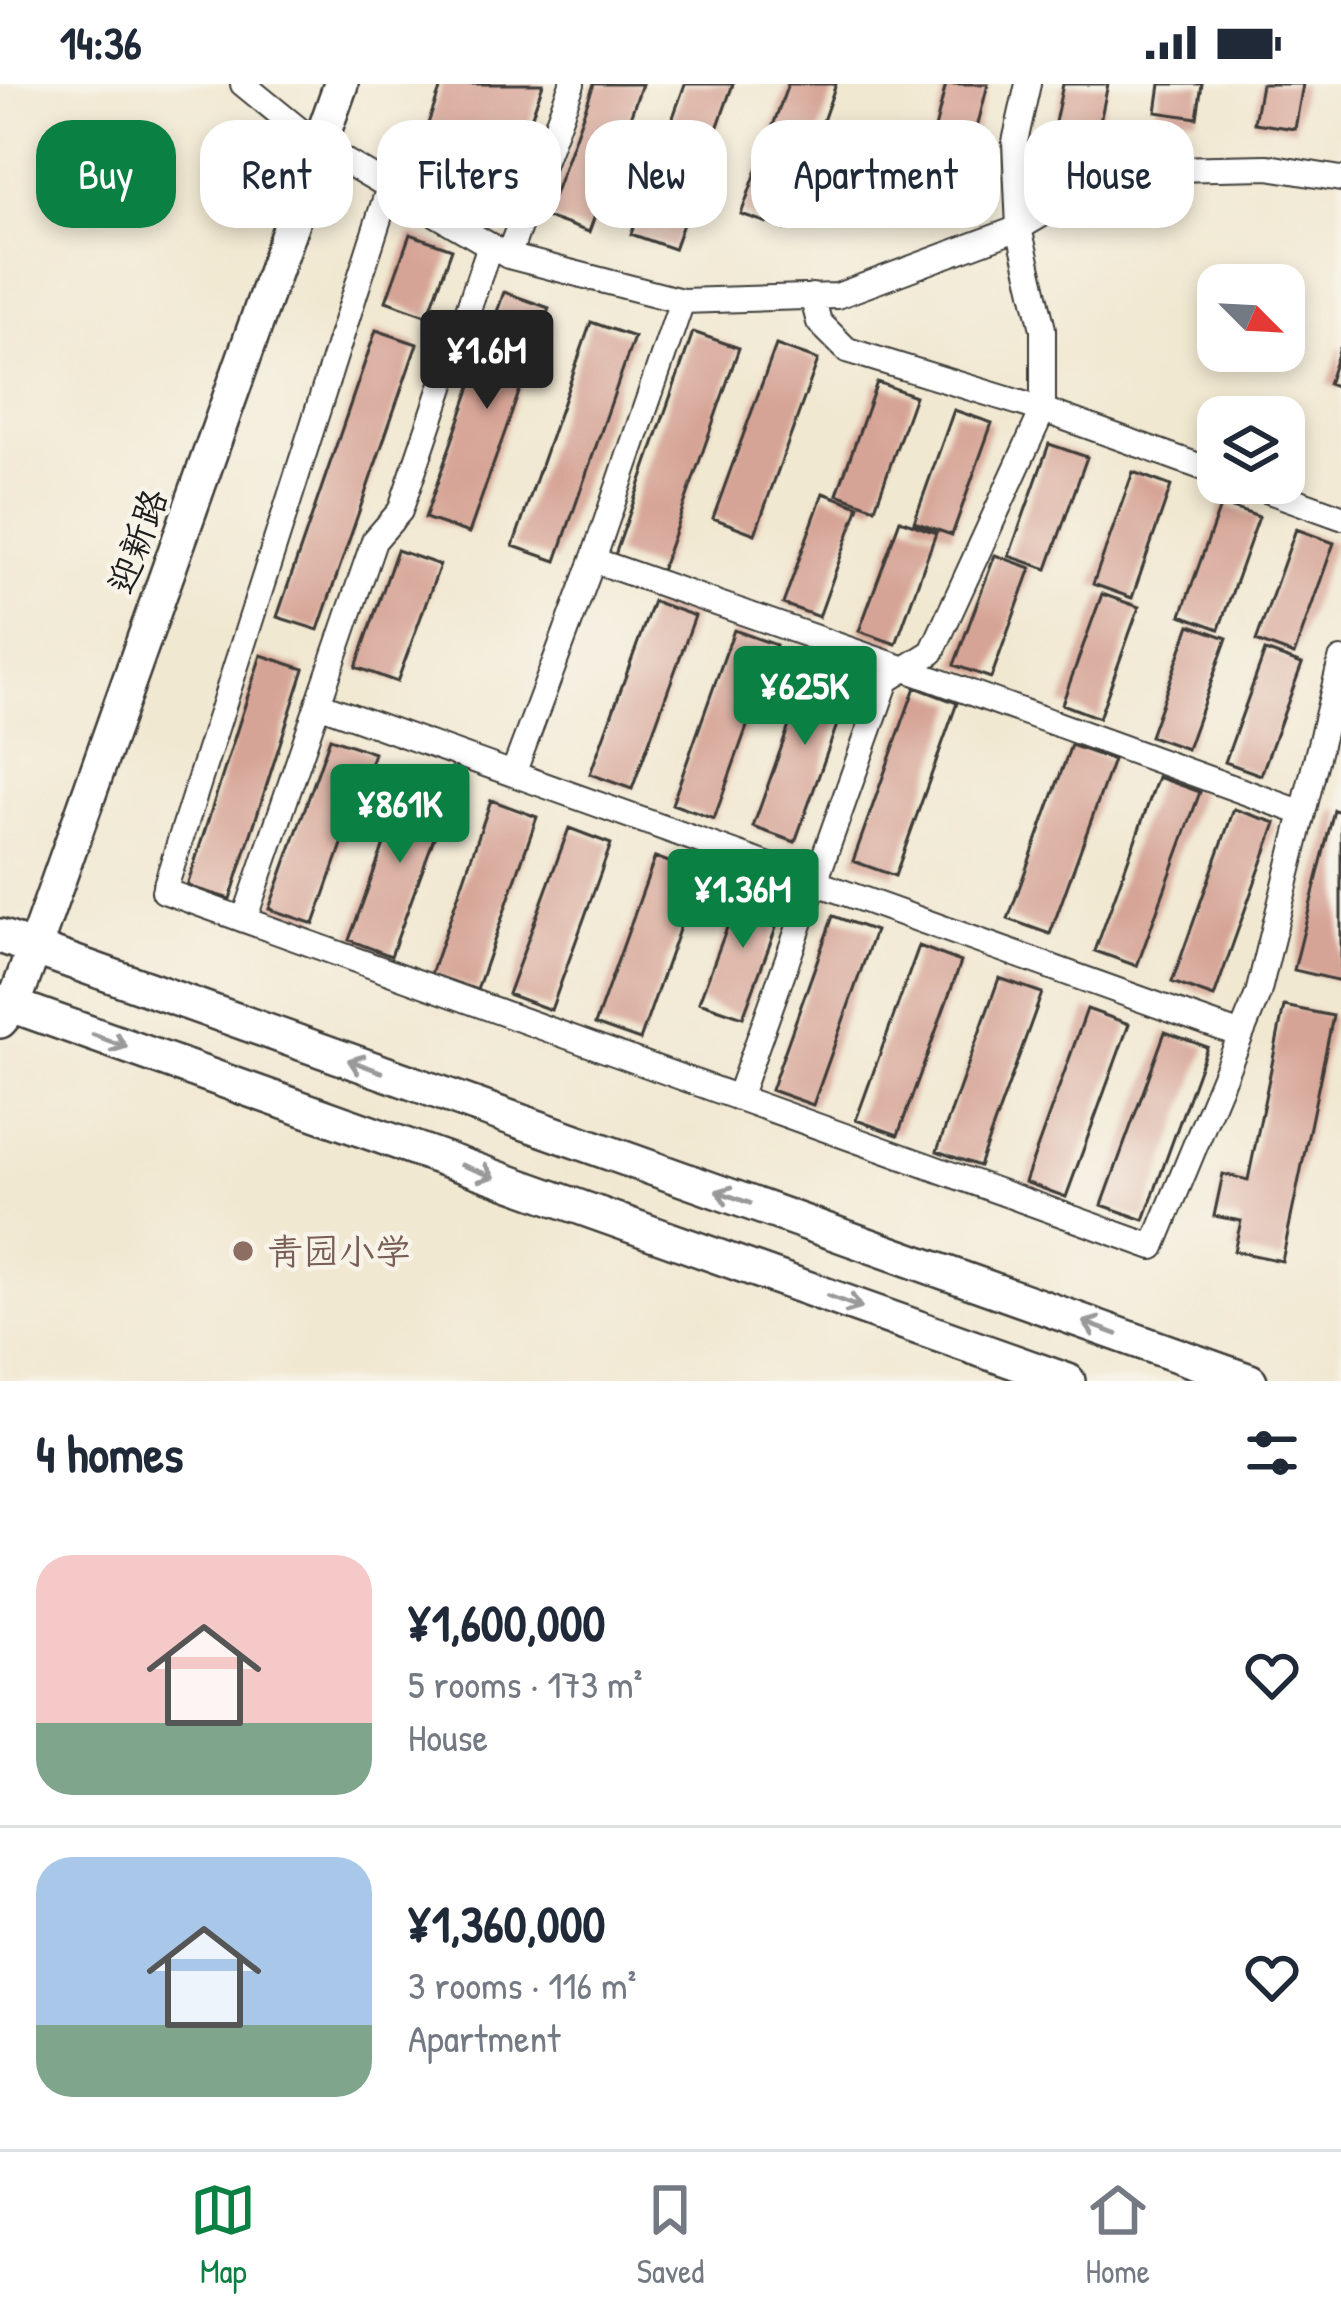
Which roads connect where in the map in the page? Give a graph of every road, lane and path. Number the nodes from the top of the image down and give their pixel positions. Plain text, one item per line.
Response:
1 (243, 84) edge
2 (340, 84) edge
3 (572, 84) edge
4 (1028, 84) edge
5 (287, 120) edge
6 (328, 120) edge
7 (1341, 178) edge
8 (377, 225) edge
9 (290, 228) edge
10 (460, 228) edge
11 (1019, 228) junction
12 (499, 250) junction
13 (812, 296) junction
14 (682, 301) junction
15 (1043, 410) junction
16 (1197, 465) edge
17 (1305, 504) edge
18 (1341, 517) edge
19 (593, 560) junction
20 (1341, 660) edge
21 (905, 669) junction
22 (318, 704) junction
23 (513, 774) junction
24 (1303, 813) junction
25 (815, 882) junction
26 (244, 920) junction
27 (0, 936) edge
28 (34, 949) junction
29 (4, 1009) edge
30 (1241, 1035) junction
31 (738, 1098) junction
32 (1068, 1381) edge
33 (1250, 1381) edge

1 - 5 street
2 - 6 main road, 迎新路
3 - 12 street
4 - 11 street
7 - 11 street
8 - 26 street
9 - 28 main road, 迎新路
10 - 12 street
11 - 13 street
11 - 15 street
12 - 14 street
12 - 22 street
13 - 14 street
13 - 15 street
14 - 19 street
15 - 16 street
15 - 21 street
17 - 18 street
19 - 21 street
19 - 23 street
20 - 24 street
21 - 24 street
21 - 25 street
22 - 23 street
22 - 26 street
23 - 25 street
24 - 30 street
25 - 30 street
25 - 31 street
26 - 31 street
27 - 28 main road
28 - 29 main road, 迎新路
33 -> 28 main road
29 -> 32 main road
30 - 31 street

